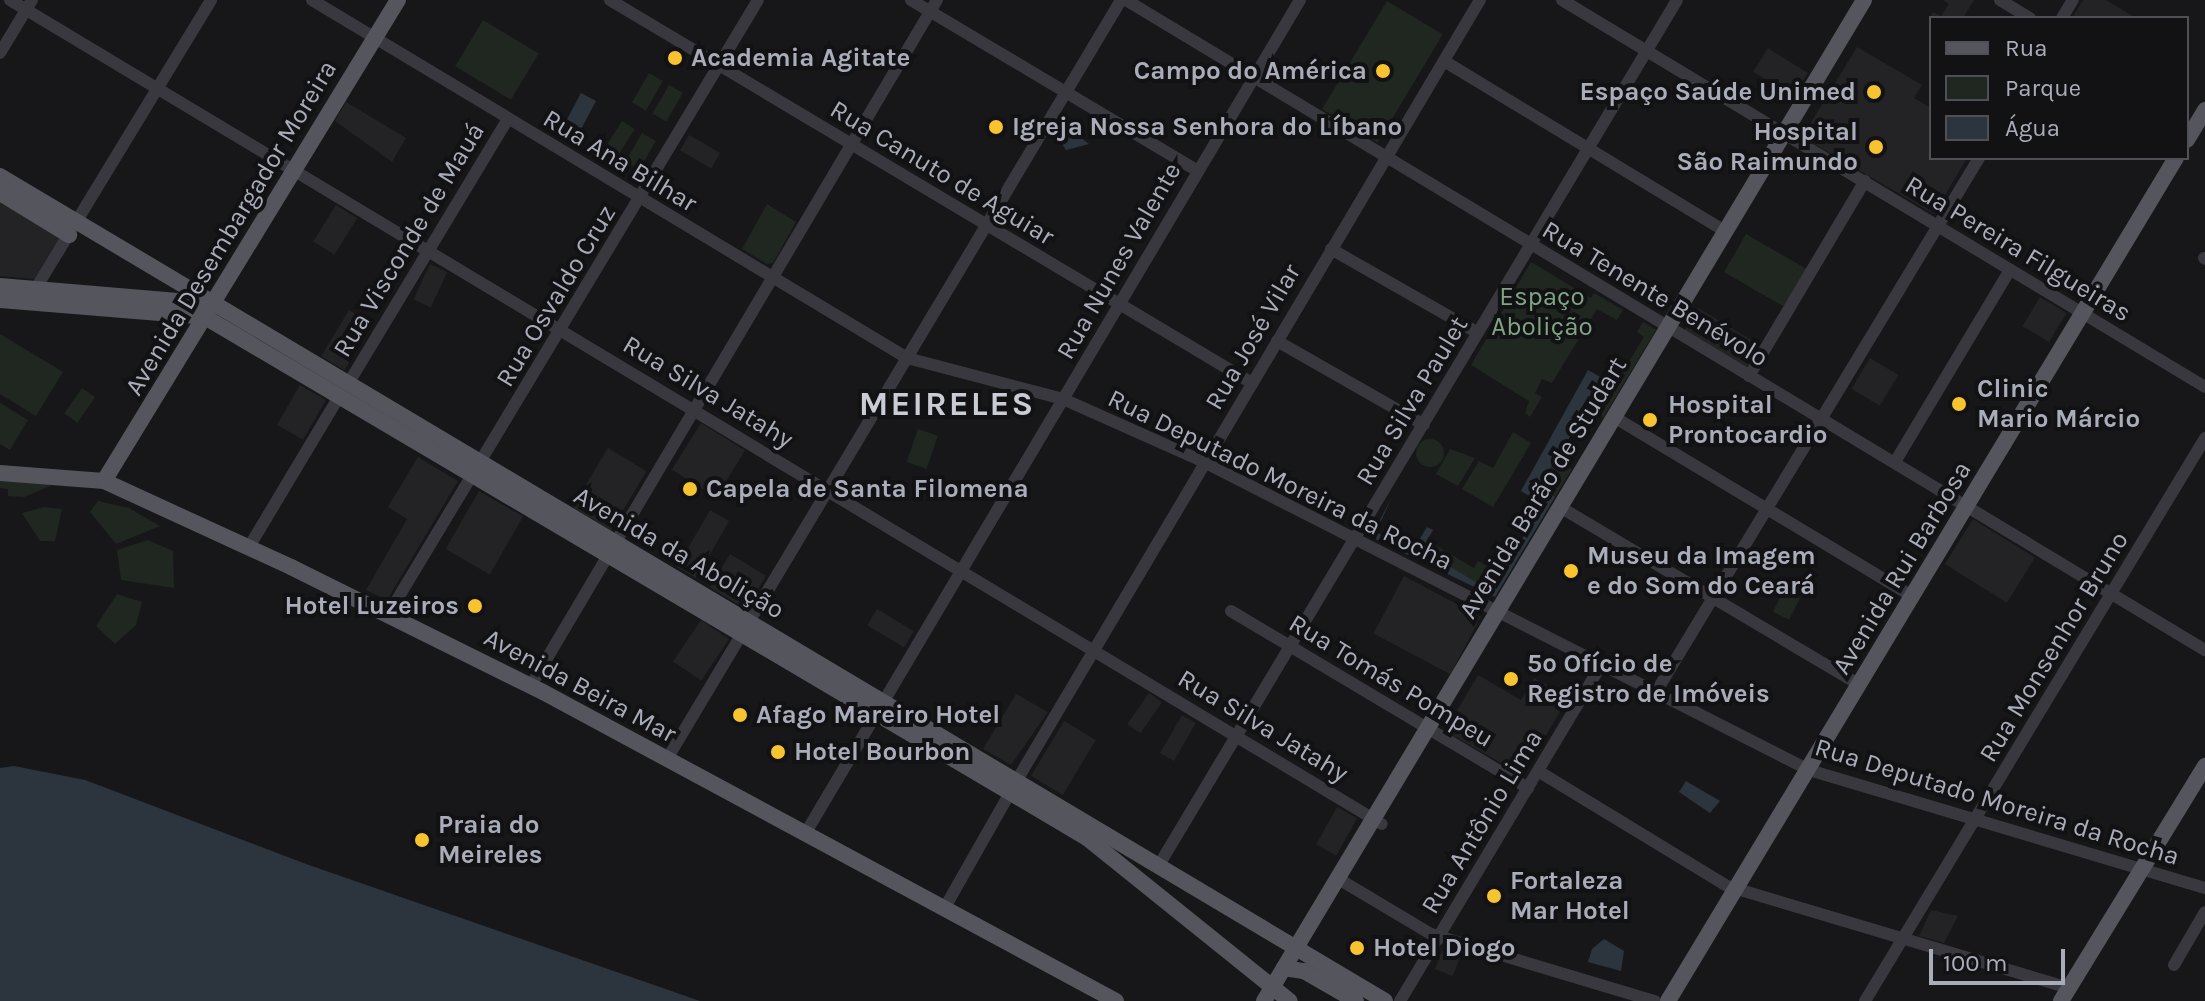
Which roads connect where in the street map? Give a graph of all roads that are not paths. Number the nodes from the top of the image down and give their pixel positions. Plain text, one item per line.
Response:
1 (10, 0) edge
2 (211, 0) edge
3 (312, 0) edge
4 (398, 0) edge
5 (610, 0) edge
6 (758, 0) edge
7 (911, 0) edge
8 (1123, 0) edge
9 (1300, 0) edge
10 (1480, 0) edge
11 (1562, 0) edge
12 (1677, 0) edge
13 (1864, 0) edge
14 (1876, 0) edge
15 (2000, 0) edge
16 (29, 5) edge
17 (933, 6) edge
18 (2027, 16) edge
19 (374, 38) junction
20 (1647, 50) junction
21 (0, 53) edge
22 (1444, 61) junction
23 (720, 66) junction
24 (1254, 78) junction
25 (157, 88) junction
26 (1065, 92) junction
27 (2199, 116) edge
28 (507, 120) junction
29 (1788, 136) junction
30 (2189, 136) edge
31 (853, 146) junction
32 (1588, 149) junction
33 (1386, 157) junction
34 (1978, 160) edge
35 (2175, 160) edge
36 (295, 171) junction
37 (1198, 171) junction
38 (0, 176) edge
39 (1865, 181) junction
40 (8, 192) edge
41 (641, 198) junction
42 (985, 227) junction
43 (1938, 227) junction
44 (74, 229) junction
45 (1725, 231) junction
46 (1530, 245) junction
47 (1331, 249) junction
48 (428, 250) junction
49 (2010, 270) junction
50 (774, 279) junction
51 (0, 286) edge
52 (36, 288) junction
53 (0, 300) edge
54 (1119, 304) junction
55 (210, 311) junction
56 (2083, 313) junction
57 (561, 329) junction
58 (1672, 330) junction
59 (1478, 333) junction
60 (1277, 341) junction
61 (907, 358) junction
62 (1749, 376) junction
63 (1252, 383) junction
64 (2205, 387) edge
65 (344, 390) junction
66 (1063, 399) junction
67 (694, 409) junction
68 (1822, 419) junction
69 (1618, 420) junction
70 (1424, 425) junction
71 (2205, 438) edge
72 (1205, 462) junction
73 (1895, 462) junction
74 (477, 469) junction
75 (0, 473) edge
76 (104, 481) junction
77 (828, 490) junction
78 (1966, 506) junction
79 (1564, 510) junction
80 (1767, 510) junction
81 (1356, 540) junction
82 (249, 547) junction
83 (612, 550) junction
84 (960, 570) junction
85 (2112, 593) junction
86 (1913, 597) junction
87 (1714, 599) junction
88 (1231, 611) dead end
89 (389, 613) junction
90 (1502, 614) junction
91 (745, 628) junction
92 (1292, 648) junction
93 (1094, 650) junction
94 (2205, 650) edge
95 (1601, 665) junction
96 (1860, 685) junction
97 (530, 687) junction
98 (1656, 692) junction
99 (880, 708) junction
100 (1431, 730) junction
101 (1237, 737) junction
102 (667, 759) junction
103 (2205, 766) edge
104 (1809, 770) junction
105 (1538, 771) junction
106 (1014, 787) junction
107 (1528, 788) junction
108 (1975, 820) junction
109 (1377, 821) junction
110 (805, 834) junction
111 (1159, 865) junction
112 (2143, 870) junction
113 (1342, 881) junction
114 (2205, 888) edge
115 (1736, 889) junction
116 (944, 909) junction
117 (2205, 912) edge
118 (1438, 936) junction
119 (1903, 939) junction
120 (1300, 951) junction
121 (2174, 965) dead end
122 (1284, 968) junction
123 (1268, 994) edge
124 (2065, 995) edge
125 (1116, 1001) edge
126 (1290, 1001) edge
127 (1356, 1001) edge
128 (1385, 1001) edge
129 (1400, 1001) edge
130 (1655, 1001) edge
131 (1668, 1001) edge
132 (1865, 1001) edge

1 - 16 street, Rua Silva Jatahy
2 - 25 street
3 - 19 street, Rua Ana Bilhar
4 - 19 main road, Avenida Desembargador Moreira
5 - 23 street, Rua Canuto de Aguiar
6 - 23 street, Rua Osvaldo Cruz
7 - 17 street
8 - 24 street, Rua Tenente Benévolo
8 - 26 street
9 - 24 street, Rua Nunes Valente
10 - 22 street, Rua José Vilar
11 - 20 street, Rua Pereira Filgueiras
12 - 20 street, Rua Silva Paulet
13 - 29 main road, Avenida Barão de Studart
14 - 29 main road, Avenida Barão de Studart
15 - 18 street
16 - 21 street
16 - 25 street, Rua Silva Jatahy
17 - 26 street
17 - 31 street
19 - 28 street, Rua Ana Bilhar
19 - 36 main road, Avenida Desembargador Moreira
20 - 29 street, Rua Pereira Filgueiras
20 - 32 street, Rua Silva Paulet
22 - 32 street
22 - 33 street, Rua José Vilar
23 - 31 street, Rua Canuto de Aguiar
23 - 41 street, Rua Osvaldo Cruz
24 - 33 street, Rua Tenente Benévolo
24 - 37 street, Rua Nunes Valente
25 - 36 street, Rua Silva Jatahy
25 - 44 street
26 - 37 street
26 - 42 street
27 - 30 main road
28 - 41 street, Rua Ana Bilhar
28 - 48 street, Rua Visconde de Mauá
29 - 39 street, Rua Pereira Filgueiras
29 - 45 main road, Avenida Barão de Studart
29 - 58 main road, Avenida Barão de Studart
31 - 42 street, Rua Canuto de Aguiar
31 - 50 street
32 - 45 street
32 - 46 street, Rua Silva Paulet
33 - 46 street, Rua Tenente Benévolo
33 - 47 street, Rua José Vilar
34 - 43 street
35 - 56 main road, Avenida Rui Barbosa
36 - 48 street, Rua Silva Jatahy
36 - 55 main road, Avenida Desembargador Moreira
37 - 54 street, Rua Nunes Valente
38 - 40 main road
39 - 43 street, Rua Pereira Filgueiras
39 - 62 street
40 - 44 main road
41 - 50 street, Rua Ana Bilhar
41 - 57 street, Rua Osvaldo Cruz
42 - 54 street, Rua Canuto de Aguiar
42 - 61 street
43 - 49 street, Rua Pereira Filgueiras
43 - 68 street
44 - 52 street
44 - 55 main road
45 - 58 main road, Avenida Barão de Studart
46 - 58 street, Rua Tenente Benévolo
46 - 59 street, Rua Silva Paulet
47 - 59 street
47 - 60 street, Rua José Vilar
48 - 57 street, Rua Silva Jatahy
48 - 65 street, Rua Visconde de Mauá
49 - 56 street, Rua Pereira Filgueiras
49 - 73 street
50 - 61 street, Rua Ana Bilhar
50 - 67 street
51 - 52 main road, Avenida da Abolição
52 - 55 main road, Avenida da Abolição
53 - 55 main road, Avenida da Abolição
54 - 63 street, Rua Canuto de Aguiar
54 - 66 street, Rua Nunes Valente
55 - 65 main road, Avenida da Abolição
55 - 76 main road, Avenida Desembargador Moreira
56 - 64 street, Rua Pereira Filgueiras
56 - 78 main road, Avenida Rui Barbosa
57 - 67 street, Rua Silva Jatahy
57 - 74 street, Rua Osvaldo Cruz
58 - 62 street, Rua Tenente Benévolo
58 - 69 main road, Avenida Barão de Studart
59 - 70 street, Rua Silva Paulet
60 - 63 street, Rua José Vilar
60 - 70 street
61 - 66 street, Rua Deputado Moreira da Rocha
61 - 77 street
62 - 68 street, Rua Tenente Benévolo
63 - 72 street, Rua José Vilar
65 - 74 main road, Avenida da Abolição
65 - 82 street, Rua Visconde de Mauá
66 - 72 street, Rua Deputado Moreira da Rocha
66 - 84 street, Rua Nunes Valente
67 - 77 street, Rua Silva Jatahy
67 - 83 street
68 - 73 street, Rua Tenente Benévolo
68 - 80 street
69 - 79 main road, Avenida Barão de Studart
69 - 80 street
70 - 81 street, Rua Silva Paulet
71 - 85 street, Rua Monsenhor Bruno
72 - 81 street, Rua Deputado Moreira da Rocha
72 - 93 street, Rua José Vilar
73 - 78 street, Rua Tenente Benévolo
74 - 83 main road, Avenida da Abolição
74 - 89 street, Rua Osvaldo Cruz
75 - 76 main road, Avenida Beira Mar
76 - 82 main road, Avenida Beira Mar
77 - 84 street, Rua Silva Jatahy
77 - 91 street
78 - 85 street, Rua Tenente Benévolo
78 - 86 main road, Avenida Rui Barbosa
79 - 87 street
79 - 90 main road, Avenida Barão de Studart
80 - 86 street
80 - 87 street
81 - 90 street, Rua Deputado Moreira da Rocha
81 - 92 street, Rua Silva Paulet
82 - 89 main road, Avenida Beira Mar
83 - 91 main road, Avenida da Abolição
83 - 97 street
84 - 93 street, Rua Silva Jatahy
84 - 99 street, Rua Nunes Valente
85 - 94 street, Rua Tenente Benévolo
85 - 108 street, Rua Monsenhor Bruno
86 - 96 main road, Avenida Rui Barbosa
87 - 96 street
87 - 98 street
88 - 92 street, Rua Tomás Pompeu
89 - 97 main road, Avenida Beira Mar
90 - 95 street, Rua Deputado Moreira da Rocha
90 - 100 main road, Avenida Barão de Studart
91 - 99 main road, Avenida da Abolição
91 - 102 street
92 - 100 street, Rua Tomás Pompeu
92 - 101 street, Rua Silva Paulet
93 - 101 street, Rua Silva Jatahy
93 - 106 street, Rua José Vilar
95 - 98 street, Rua Deputado Moreira da Rocha
95 - 105 street, Rua Antônio Lima
96 - 104 main road, Avenida Rui Barbosa
97 - 102 main road, Avenida Beira Mar
98 - 104 street, Rua Deputado Moreira da Rocha
99 - 106 main road, Avenida da Abolição
99 - 110 street, Rua Nunes Valente
100 - 107 street, Rua Tomás Pompeu
100 - 109 main road, Avenida Barão de Studart
101 - 109 street, Rua Silva Jatahy
101 - 111 street, Rua Silva Paulet
102 - 110 main road, Avenida Beira Mar
103 - 112 main road
104 - 108 street, Rua Deputado Moreira da Rocha
104 - 115 main road, Avenida Rui Barbosa
105 - 107 street, Rua Antônio Lima
105 - 115 street
106 - 111 main road, Avenida da Abolição
106 - 116 street, Rua José Vilar
106 - 123 main road, Avenida da Abolição
107 - 118 street, Rua Antônio Lima
108 - 112 street, Rua Deputado Moreira da Rocha
108 - 119 street, Rua Monsenhor Bruno
109 - 113 main road, Avenida Barão de Studart
110 - 116 main road, Avenida Beira Mar
111 - 120 main road, Avenida da Abolição
112 - 114 street, Rua Deputado Moreira da Rocha
112 - 124 main road
113 - 118 street
113 - 120 main road, Avenida Barão de Studart
115 - 119 street
115 - 131 main road, Avenida Rui Barbosa
116 - 125 main road, Avenida Beira Mar
117 - 121 street
118 - 129 street, Rua Antônio Lima
118 - 130 street
119 - 124 street
119 - 132 street, Rua Monsenhor Bruno
120 - 122 main road, Avenida Barão de Studart
120 - 128 main road, Avenida da Abolição
122 - 123 main road, Avenida Barão de Studart
122 - 127 main road
123 - 126 main road, Avenida da Abolição

